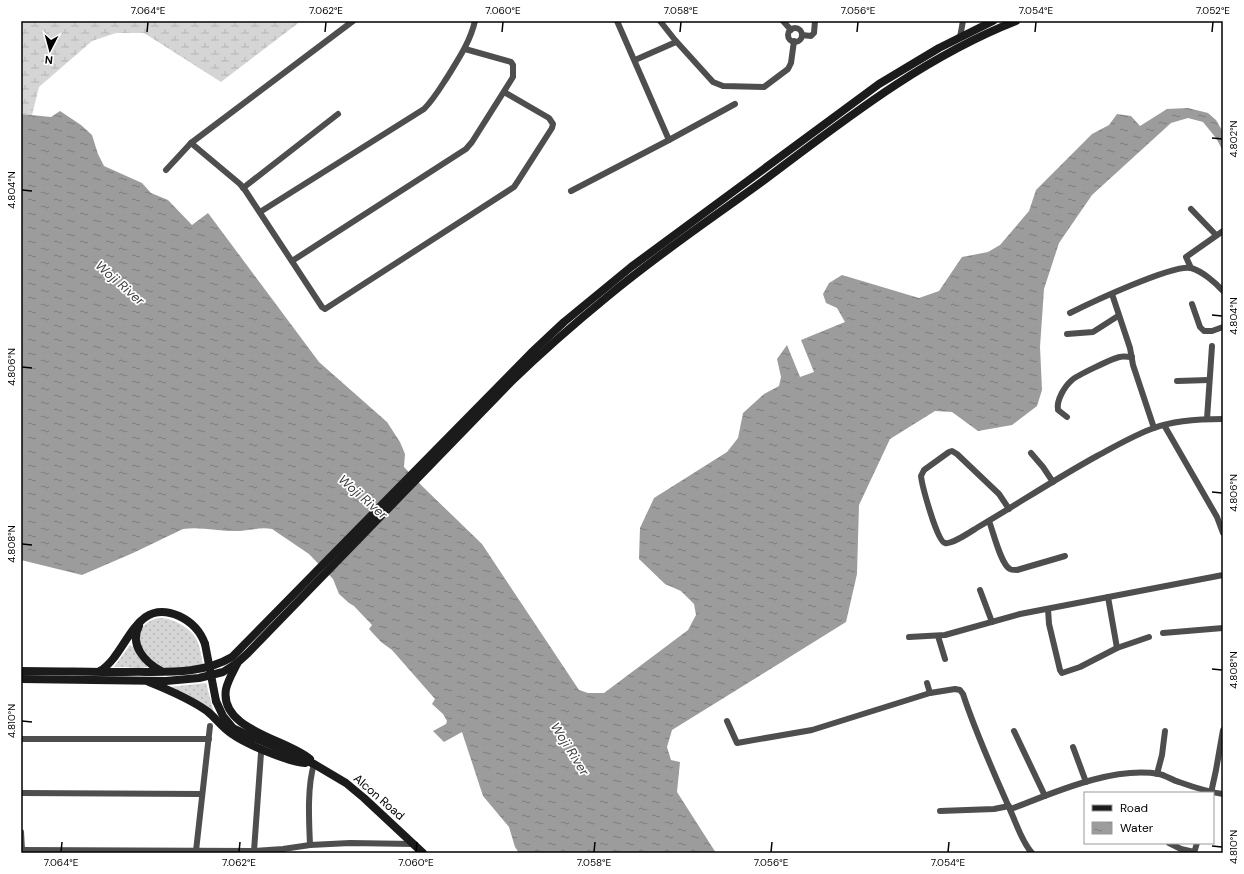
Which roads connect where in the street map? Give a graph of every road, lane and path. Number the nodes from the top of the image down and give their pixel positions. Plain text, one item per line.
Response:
1 (353, 21) edge
2 (475, 21) edge
3 (617, 21) edge
4 (660, 21) edge
5 (783, 21) edge
6 (816, 21) edge
7 (963, 21) edge
8 (993, 21) edge
9 (1016, 21) edge
10 (791, 30) junction
11 (802, 35) junction
12 (960, 37) junction
13 (676, 42) junction
14 (794, 42) junction
15 (465, 49) junction
16 (635, 60) junction
17 (504, 92) junction
18 (734, 104) dead end
19 (338, 114) dead end
20 (669, 140) junction
21 (191, 143) junction
22 (166, 170) dead end
23 (243, 188) junction
24 (570, 191) dead end
25 (1191, 209) dead end
26 (260, 212) junction
27 (1223, 231) edge
28 (1216, 235) junction
29 (292, 262) junction
30 (1191, 268) junction
31 (1223, 291) edge
32 (1112, 294) junction
33 (1192, 304) dead end
34 (1070, 313) dead end
35 (1118, 316) junction
36 (1223, 327) edge
37 (1067, 334) dead end
38 (1212, 346) dead end
39 (1132, 357) junction
40 (1177, 380) dead end
41 (1209, 380) junction
42 (1067, 417) dead end
43 (1207, 419) junction
44 (1223, 419) edge
45 (1164, 425) junction
46 (1154, 428) junction
47 (1031, 453) dead end
48 (425, 465) junction
49 (1053, 482) junction
50 (1009, 509) junction
51 (989, 521) junction
52 (1223, 533) edge
53 (1065, 556) dead end
54 (1223, 575) edge
55 (980, 590) dead end
56 (1108, 597) junction
57 (293, 601) junction
58 (1048, 609) junction
59 (142, 619) junction
60 (992, 622) junction
61 (1223, 628) edge
62 (1163, 633) dead end
63 (938, 636) junction
64 (909, 637) dead end
65 (1149, 637) dead end
66 (1117, 648) junction
67 (945, 658) dead end
68 (237, 663) junction
69 (21, 671) edge
70 (161, 671) junction
71 (99, 672) junction
72 (21, 680) edge
73 (142, 680) junction
74 (927, 682) dead end
75 (930, 693) junction
76 (727, 721) dead end
77 (210, 726) dead end
78 (1223, 730) edge
79 (1014, 731) dead end
80 (1165, 732) dead end
81 (21, 739) edge
82 (209, 739) junction
83 (1073, 747) dead end
84 (261, 753) dead end
85 (314, 764) junction
86 (1157, 774) junction
87 (1086, 782) junction
88 (1208, 792) edge
89 (1211, 792) edge
90 (21, 793) edge
91 (202, 794) junction
92 (1045, 796) junction
93 (1010, 808) junction
94 (940, 811) dead end
95 (21, 832) edge
96 (414, 844) junction
97 (1171, 844) edge
98 (310, 845) junction
99 (21, 850) edge
100 (196, 851) junction
101 (254, 851) junction
102 (283, 851) edge
103 (141, 852) edge
104 (205, 852) edge
105 (1194, 852) edge
106 (423, 853) edge
107 (1032, 853) edge

1 - 21 street
2 - 15 street
3 - 16 street
4 - 13 street
5 - 10 street
6 - 11 street
7 - 12 street
8 - 12 main road
9 - 48 main road
10 - 11 street
10 - 14 street
11 - 14 street
12 - 48 main road
13 - 14 street
13 - 16 street
15 - 17 street
15 - 26 street
16 - 20 street
17 - 29 street
17 - 29 street
18 - 20 street
19 - 23 street
20 - 24 street
21 - 22 street
21 - 23 street
23 - 26 street
25 - 28 street
26 - 29 street
27 - 28 street
28 - 30 street
30 - 31 street
30 - 32 street
32 - 34 street
32 - 35 street
33 - 36 street
35 - 37 street
35 - 39 street
38 - 41 street
39 - 42 street
39 - 46 street
40 - 41 street
41 - 43 street
43 - 44 street
43 - 45 street
45 - 46 street
45 - 52 street
46 - 49 street
47 - 49 street
48 - 57 main road
49 - 50 street
50 - 51 street
50 - 51 street
51 - 53 street
54 - 56 street
55 - 60 street
56 - 58 street
56 - 66 street
57 - 68 main road
57 - 70 main road
58 - 60 street
58 - 66 street
59 - 70 main road
59 - 71 main road
59 - 85 main road, bridge
60 - 63 street
61 - 62 street
63 - 64 street
63 - 67 street
65 - 66 street
68 - 73 main road
68 - 85 main road
69 - 71 main road
70 - 71 main road
72 - 73 main road
73 - 85 main road
74 - 75 street
75 - 76 street
75 - 93 street
77 - 82 street
78 - 89 street
79 - 92 street
80 - 86 street
81 - 82 street
82 - 91 street
83 - 87 street
84 - 101 street
85 - 96 main road, Alcon Road
85 - 98 street
86 - 87 street
86 - 88 street
87 - 92 street
90 - 91 street
91 - 100 street
92 - 93 street
93 - 94 street
93 - 107 street
95 - 99 street
96 - 98 street
96 - 106 main road, Alcon Road
97 - 105 street
98 - 102 street
99 - 103 street
100 - 103 street
100 - 104 street
101 - 102 street
101 - 104 street

